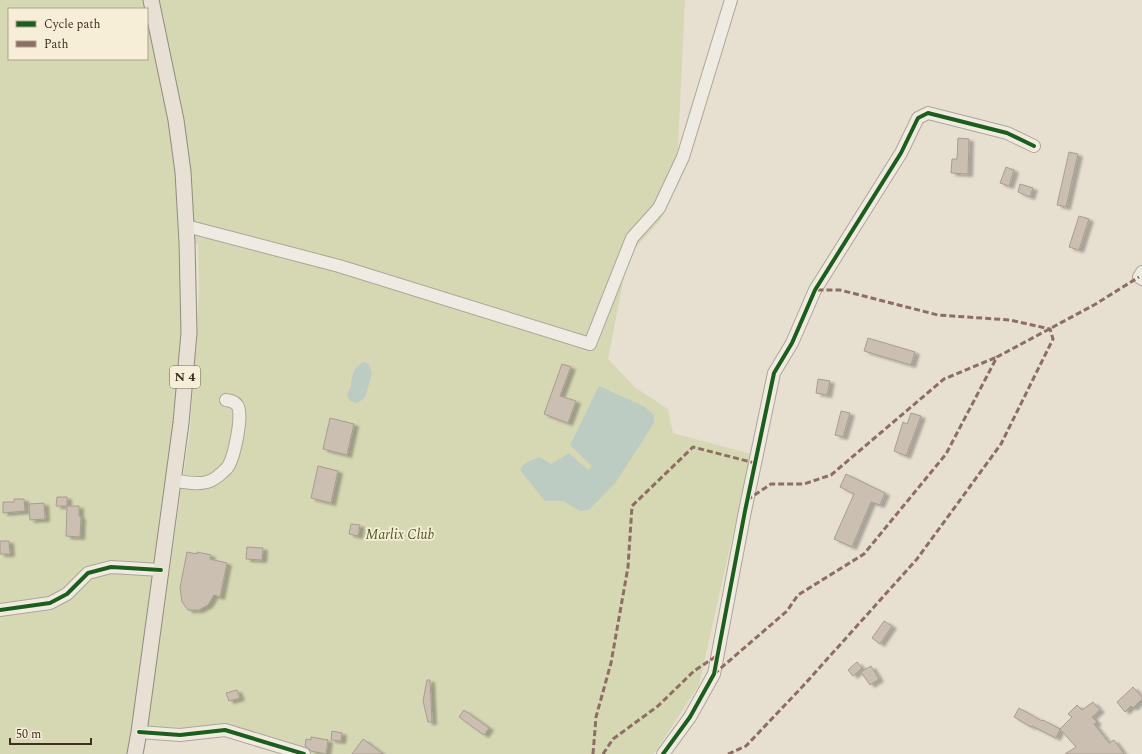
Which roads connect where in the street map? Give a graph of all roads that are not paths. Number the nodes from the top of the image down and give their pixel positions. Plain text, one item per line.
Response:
1 (150, 0) edge
2 (731, 0) edge
3 (1034, 146) dead end
4 (186, 226) junction
5 (1142, 272) edge
6 (1142, 279) edge
7 (226, 400) dead end
8 (173, 480) junction
9 (161, 570) junction
10 (0, 610) edge
11 (139, 732) junction
12 (135, 754) edge
13 (304, 754) edge
14 (663, 754) edge

1 - 4 main road, N 4
2 - 4 street
3 - 14 street
4 - 8 main road, N 4
5 - 6 street
7 - 8 street
8 - 9 main road, N 4
9 - 10 street
9 - 11 main road, N 4
11 - 12 main road, N 4
11 - 13 street

